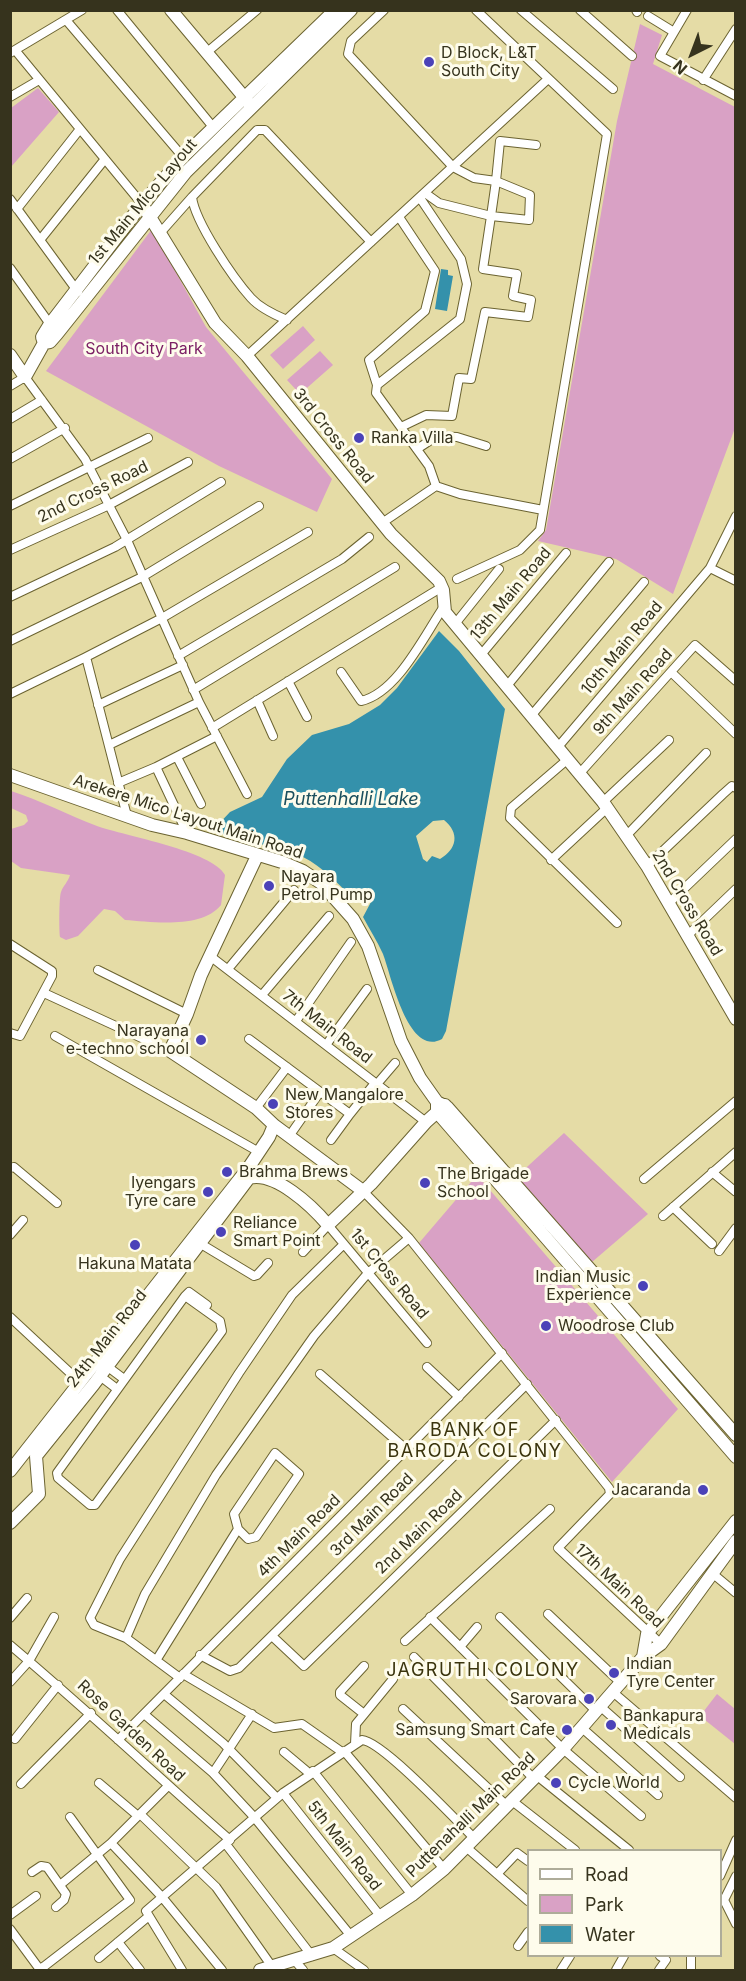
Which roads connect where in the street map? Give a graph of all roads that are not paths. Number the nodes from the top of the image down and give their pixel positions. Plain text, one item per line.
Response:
1 (82, 10) edge
2 (117, 10) edge
3 (171, 10) edge
4 (257, 10) edge
5 (335, 10) edge
6 (351, 10) edge
7 (384, 10) edge
8 (476, 10) edge
9 (580, 10) edge
10 (687, 10) edge
11 (526, 12) edge
12 (648, 16) dead end
13 (66, 20) junction
14 (735, 29) edge
15 (674, 32) junction
16 (13, 52) edge
17 (206, 54) junction
18 (632, 56) dead end
19 (548, 79) junction
20 (39, 80) junction
21 (703, 80) junction
22 (613, 89) dead end
23 (735, 96) edge
24 (10, 97) edge
25 (248, 102) junction
26 (213, 127) junction
27 (80, 129) junction
28 (536, 145) dead end
29 (183, 157) junction
30 (105, 159) junction
31 (453, 167) junction
32 (496, 181) junction
33 (422, 195) junction
34 (192, 197) junction
35 (10, 199) edge
36 (142, 204) junction
37 (18, 208) junction
38 (151, 215) junction
39 (491, 216) junction
40 (399, 217) junction
41 (161, 232) junction
42 (40, 240) junction
43 (371, 242) junction
44 (10, 268) edge
45 (76, 290) junction
46 (85, 299) junction
47 (287, 320) junction
48 (54, 329) junction
49 (10, 355) edge
50 (247, 356) junction
51 (25, 377) junction
52 (377, 385) junction
53 (10, 386) edge
54 (42, 400) junction
55 (10, 419) edge
56 (401, 427) junction
57 (64, 428) junction
58 (148, 438) dead end
59 (486, 446) dead end
60 (417, 449) junction
61 (10, 459) edge
62 (188, 462) dead end
63 (89, 468) junction
64 (221, 482) dead end
65 (436, 486) junction
66 (10, 506) edge
67 (107, 506) junction
68 (259, 506) dead end
69 (543, 510) junction
70 (735, 516) edge
71 (382, 523) junction
72 (308, 532) dead end
73 (369, 537) dead end
74 (127, 540) junction
75 (10, 550) edge
76 (566, 552) dead end
77 (609, 562) dead end
78 (395, 567) dead end
79 (710, 568) junction
80 (499, 569) dead end
81 (142, 577) junction
82 (457, 579) dead end
83 (735, 581) edge
84 (644, 582) dead end
85 (442, 586) junction
86 (10, 597) edge
87 (443, 608) junction
88 (162, 618) junction
89 (455, 624) junction
90 (10, 641) edge
91 (178, 656) junction
92 (480, 656) junction
93 (86, 657) junction
94 (183, 665) junction
95 (342, 672) dead end
96 (671, 672) junction
97 (288, 681) junction
98 (735, 681) edge
99 (506, 687) junction
100 (193, 690) junction
101 (10, 694) edge
102 (257, 700) junction
103 (199, 702) junction
104 (98, 705) junction
105 (531, 716) junction
106 (307, 717) dead end
107 (215, 732) junction
108 (735, 734) edge
109 (273, 736) dead end
110 (669, 740) dead end
111 (109, 745) junction
112 (558, 747) junction
113 (706, 753) dead end
114 (177, 757) junction
115 (568, 759) junction
116 (156, 767) junction
117 (580, 773) junction
118 (10, 775) edge
119 (118, 783) junction
120 (735, 788) edge
121 (247, 794) dead end
122 (201, 804) dead end
123 (605, 805) junction
124 (127, 816) junction
125 (187, 833) junction
126 (626, 836) junction
127 (735, 839) edge
128 (257, 856) junction
129 (551, 860) junction
130 (647, 866) junction
131 (735, 889) edge
132 (294, 890) dead end
133 (669, 903) junction
134 (329, 916) dead end
135 (617, 923) dead end
136 (688, 935) junction
137 (351, 942) dead end
138 (10, 944) edge
139 (210, 956) junction
140 (228, 969) junction
141 (98, 970) dead end
142 (367, 989) dead end
143 (44, 993) junction
144 (262, 996) junction
145 (734, 1013) edge
146 (187, 1014) junction
147 (296, 1021) junction
148 (10, 1033) edge
149 (54, 1036) dead end
150 (249, 1039) dead end
151 (326, 1045) junction
152 (170, 1051) junction
153 (395, 1063) dead end
154 (287, 1067) junction
155 (376, 1083) junction
156 (321, 1092) junction
157 (735, 1101) edge
158 (440, 1106) junction
159 (256, 1108) junction
160 (350, 1114) junction
161 (426, 1122) junction
162 (274, 1125) junction
163 (290, 1135) junction
164 (331, 1140) dead end
165 (259, 1152) junction
166 (735, 1152) edge
167 (10, 1168) edge
168 (712, 1172) junction
169 (246, 1173) junction
170 (644, 1179) dead end
171 (363, 1191) junction
172 (735, 1192) edge
173 (57, 1203) dead end
174 (673, 1207) junction
175 (663, 1216) dead end
176 (23, 1220) dead end
177 (328, 1225) junction
178 (735, 1228) edge
179 (10, 1235) edge
180 (409, 1238) junction
181 (201, 1244) junction
182 (344, 1244) junction
183 (303, 1252) dead end
184 (268, 1263) dead end
185 (368, 1273) junction
186 (185, 1296) junction
187 (207, 1305) dead end
188 (10, 1317) edge
189 (427, 1343) dead end
190 (502, 1353) junction
191 (427, 1367) dead end
192 (104, 1371) junction
193 (320, 1374) dead end
194 (124, 1379) junction
195 (81, 1383) junction
196 (527, 1384) junction
197 (117, 1389) junction
198 (459, 1397) junction
199 (556, 1420) junction
200 (735, 1435) edge
201 (407, 1450) junction
202 (735, 1457) edge
203 (10, 1471) edge
204 (550, 1509) dead end
205 (735, 1521) edge
206 (10, 1523) edge
207 (238, 1529) junction
208 (735, 1541) edge
209 (712, 1573) junction
210 (735, 1593) edge
211 (27, 1598) dead end
212 (548, 1614) dead end
213 (54, 1617) dead end
214 (430, 1617) junction
215 (500, 1617) dead end
216 (10, 1618) edge
217 (477, 1627) dead end
218 (647, 1634) junction
219 (272, 1635) junction
220 (126, 1638) junction
221 (405, 1641) dead end
222 (661, 1644) junction
223 (10, 1645) edge
224 (460, 1647) junction
225 (200, 1655) junction
226 (643, 1657) junction
227 (414, 1658) dead end
228 (157, 1659) junction
229 (29, 1661) junction
230 (364, 1666) dead end
231 (182, 1676) junction
232 (393, 1679) dead end
233 (10, 1682) edge
234 (58, 1685) junction
235 (618, 1689) junction
236 (164, 1694) junction
237 (403, 1709) dead end
238 (599, 1710) junction
239 (91, 1713) junction
240 (252, 1713) junction
241 (144, 1714) junction
242 (364, 1714) junction
243 (582, 1728) junction
244 (15, 1739) dead end
245 (118, 1740) junction
246 (355, 1744) junction
247 (229, 1749) junction
248 (563, 1749) junction
249 (343, 1751) junction
250 (284, 1752) dead end
251 (311, 1772) junction
252 (213, 1773) junction
253 (535, 1777) junction
254 (680, 1777) dead end
255 (99, 1783) dead end
256 (21, 1784) dead end
257 (168, 1786) junction
258 (280, 1795) junction
259 (658, 1795) dead end
260 (735, 1798) edge
261 (509, 1803) junction
262 (139, 1815) junction
263 (640, 1816) dead end
264 (70, 1817) dead end
265 (254, 1817) junction
266 (735, 1840) edge
267 (227, 1841) junction
268 (470, 1842) junction
269 (111, 1844) junction
270 (572, 1849) edge
271 (628, 1849) edge
272 (99, 1855) junction
273 (527, 1860) edge
274 (198, 1867) junction
275 (444, 1869) junction
276 (722, 1871) edge
277 (32, 1872) dead end
278 (497, 1874) junction
279 (735, 1876) edge
280 (60, 1885) junction
281 (412, 1895) junction
282 (36, 1896) dead end
283 (162, 1897) junction
284 (527, 1900) edge
285 (56, 1907) dead end
286 (10, 1915) edge
287 (149, 1916) junction
288 (381, 1917) junction
289 (735, 1924) edge
290 (10, 1929) edge
291 (527, 1933) edge
292 (351, 1936) junction
293 (118, 1942) junction
294 (518, 1946) dead end
295 (333, 1948) junction
296 (312, 1956) junction
297 (569, 1957) edge
298 (623, 1957) edge
299 (662, 1957) edge
300 (99, 1958) dead end
301 (300, 1966) edge
302 (273, 1968) junction
303 (140, 1971) edge
304 (182, 1971) edge
305 (222, 1971) edge
306 (260, 1971) edge
307 (364, 1971) edge
308 (561, 1971) edge
309 (616, 1971) edge
310 (659, 1971) edge

1 - 13 street
2 - 26 street
3 - 17 street
4 - 17 street
5 - 25 street, 1st Main Mico Layout
6 - 25 street, 1st Main Mico Layout
7 - 31 street
8 - 19 street
9 - 18 street
10 - 15 street
11 - 22 street
12 - 15 street
13 - 16 street
13 - 29 street
14 - 21 street
15 - 21 street
16 - 20 street, 3rd Cross Road
17 - 25 street
19 - 31 street
19 - 69 street
20 - 24 street
20 - 27 street, 3rd Cross Road
21 - 23 street
25 - 26 street, 1st Main Mico Layout
25 - 38 street, 1st Main Mico Layout
26 - 29 street, 1st Main Mico Layout
27 - 30 street, 3rd Cross Road
27 - 37 street
28 - 32 street
29 - 36 street, 1st Main Mico Layout
30 - 36 street, 3rd Cross Road
30 - 42 street
31 - 32 street
31 - 33 street
32 - 39 street
32 - 39 street
33 - 39 street
33 - 40 street
33 - 52 street
34 - 41 street
34 - 43 street
34 - 47 street
35 - 37 street
36 - 38 street, 3rd Cross Road
36 - 45 street, 1st Main Mico Layout
37 - 42 street
38 - 41 street, 3rd Cross Road
38 - 46 street, 1st Main Mico Layout
39 - 56 street
40 - 43 street
40 - 52 street
41 - 50 street, 3rd Cross Road
42 - 45 street
43 - 47 street
44 - 48 street
45 - 46 street
45 - 48 street, 1st Main Mico Layout
46 - 48 street, 1st Main Mico Layout
47 - 50 street
48 - 51 street, 1st Main Mico Layout
49 - 51 street
50 - 71 street, 3rd Cross Road
51 - 53 street
51 - 54 street
52 - 56 street
54 - 55 street
54 - 57 street
56 - 60 street
57 - 61 street
57 - 63 street
58 - 63 street
59 - 60 street
60 - 65 street
62 - 67 street, 2nd Cross Road
63 - 66 street
63 - 67 street
64 - 74 street
65 - 69 street
65 - 71 street
67 - 74 street
67 - 75 street, 2nd Cross Road
68 - 81 street
69 - 82 street
70 - 79 street
71 - 85 street, 3rd Cross Road
72 - 88 street
73 - 91 street
74 - 81 street
74 - 86 street
76 - 92 street, 13th Main Road
77 - 99 street
78 - 100 street
79 - 83 street
79 - 112 street, 10th Main Road
80 - 89 street
81 - 88 street
81 - 90 street
84 - 105 street
85 - 87 street
85 - 97 street
87 - 89 street
87 - 95 street
88 - 91 street
88 - 93 street
89 - 92 street
91 - 94 street
92 - 99 street
93 - 101 street
93 - 104 street
94 - 100 street
94 - 104 street
96 - 98 street, 9th Main Road
96 - 108 street
96 - 117 street, 9th Main Road
97 - 102 street
97 - 106 street
99 - 105 street
100 - 103 street
102 - 107 street
102 - 109 street
103 - 107 street
103 - 111 street
104 - 111 street
105 - 112 street
107 - 114 street
107 - 121 street
110 - 123 street
111 - 119 street
112 - 115 street
113 - 126 street
114 - 116 street
114 - 122 street
115 - 117 street
115 - 129 street
116 - 119 street
116 - 125 street
117 - 123 street
118 - 124 street, Arekere Mico Layout Main Road
119 - 124 street
120 - 130 street
123 - 126 street
123 - 129 street
124 - 125 street, Arekere Mico Layout Main Road
125 - 128 street, Arekere Mico Layout Main Road
126 - 130 street, 2nd Cross Road
127 - 133 street
128 - 139 street
128 - 158 street, Arekere Mico Layout Main Road
129 - 135 street
130 - 133 street, 2nd Cross Road
131 - 136 street
132 - 140 street
133 - 136 street, 2nd Cross Road
134 - 144 street
136 - 145 street, 2nd Cross Road
137 - 147 street
138 - 143 street
139 - 140 street, 7th Main Road
139 - 146 street
140 - 144 street, 7th Main Road
141 - 146 street
142 - 151 street
143 - 148 street
143 - 152 street
144 - 147 street, 7th Main Road
146 - 152 street
147 - 151 street, 7th Main Road
149 - 165 street
150 - 154 street
151 - 155 street, 7th Main Road
152 - 159 street
153 - 155 street
154 - 156 street
154 - 159 street
155 - 160 street
155 - 161 street, 7th Main Road
156 - 160 street
156 - 163 street
157 - 170 street
158 - 161 street
158 - 200 street
158 - 202 street
159 - 162 street
160 - 164 street
161 - 171 street
162 - 163 street
162 - 165 street, 24th Main Road
163 - 171 street
165 - 169 street, 24th Main Road
166 - 168 street
167 - 173 street
168 - 172 street
168 - 174 street
169 - 177 street
169 - 181 street, 24th Main Road
169 - 195 street, 24th Main Road
171 - 177 street
171 - 180 street
174 - 175 street
174 - 178 street
176 - 179 street
177 - 182 street, 1st Cross Road
177 - 183 street
180 - 185 street
180 - 190 street
181 - 184 street
181 - 192 street, 24th Main Road
182 - 185 street, 1st Cross Road
182 - 220 street
185 - 189 street, 1st Cross Road
185 - 220 street
186 - 187 street
186 - 194 street
186 - 197 street
188 - 195 street
190 - 196 street
190 - 198 street, 4th Main Road
191 - 198 street
192 - 194 street
192 - 197 street
192 - 206 street, 24th Main Road
193 - 201 street
194 - 197 street
195 - 203 street, 24th Main Road
196 - 199 street
196 - 219 street, 3rd Main Road
198 - 201 street, 4th Main Road
199 - 218 street, 17th Main Road
199 - 219 street, 2nd Main Road
201 - 225 street, 4th Main Road
204 - 214 street
205 - 218 street
207 - 207 street
207 - 228 street
208 - 209 street
209 - 210 street
209 - 222 street
211 - 216 street
212 - 235 street
213 - 229 street
214 - 221 street
214 - 224 street
215 - 238 street
217 - 224 street
218 - 222 street, 17th Main Road
218 - 226 street
219 - 225 street, 3rd Main Road
220 - 228 street
222 - 226 street
223 - 229 street, Rose Garden Road
224 - 248 street
225 - 231 street, 4th Main Road
226 - 235 street, Puttenahalli Main Road
227 - 253 street
228 - 231 street
229 - 233 street
229 - 234 street, Rose Garden Road
230 - 242 street
231 - 236 street, 4th Main Road
231 - 240 street
232 - 242 street
234 - 239 street, Rose Garden Road
234 - 244 street
235 - 238 street, Puttenahalli Main Road
235 - 260 street
236 - 241 street, 4th Main Road
236 - 247 street, 5th Main Road
237 - 261 street
238 - 243 street, Puttenahalli Main Road
238 - 254 street
239 - 245 street, Rose Garden Road
239 - 256 street
240 - 247 street
240 - 249 street
241 - 245 street, 4th Main Road
241 - 252 street
242 - 246 street
243 - 248 street, Puttenahalli Main Road
243 - 259 street
245 - 257 street, Rose Garden Road
246 - 249 street
246 - 268 street
247 - 252 street
247 - 258 street, 5th Main Road
248 - 253 street, Puttenahalli Main Road
248 - 263 street
249 - 251 street
249 - 275 street
250 - 251 street
251 - 258 street
251 - 281 street
252 - 265 street
253 - 261 street, Puttenahalli Main Road
253 - 271 street
255 - 262 street
257 - 262 street
257 - 267 street, Rose Garden Road
258 - 265 street
258 - 288 street, 5th Main Road
261 - 268 street, Puttenahalli Main Road
261 - 270 street
262 - 269 street
262 - 274 street
264 - 272 street
265 - 267 street
265 - 292 street
266 - 276 street
267 - 274 street
267 - 296 street, Rose Garden Road
268 - 275 street, Puttenahalli Main Road
268 - 278 street
269 - 272 street
269 - 283 street
272 - 280 street
272 - 290 street
273 - 278 street
274 - 283 street
274 - 302 street
275 - 281 street, Puttenahalli Main Road
277 - 280 street
278 - 284 street
279 - 289 street
280 - 285 street
281 - 288 street, Puttenahalli Main Road
282 - 286 street
283 - 287 street
283 - 305 street
287 - 293 street
287 - 304 street
288 - 292 street, Puttenahalli Main Road
291 - 294 street
292 - 295 street, Puttenahalli Main Road
293 - 300 street
293 - 303 street
295 - 296 street, Puttenahalli Main Road
295 - 307 street
296 - 301 street, Puttenahalli Main Road
297 - 308 street
298 - 309 street
299 - 310 street
301 - 302 street, Puttenahalli Main Road
302 - 306 street, Puttenahalli Main Road

